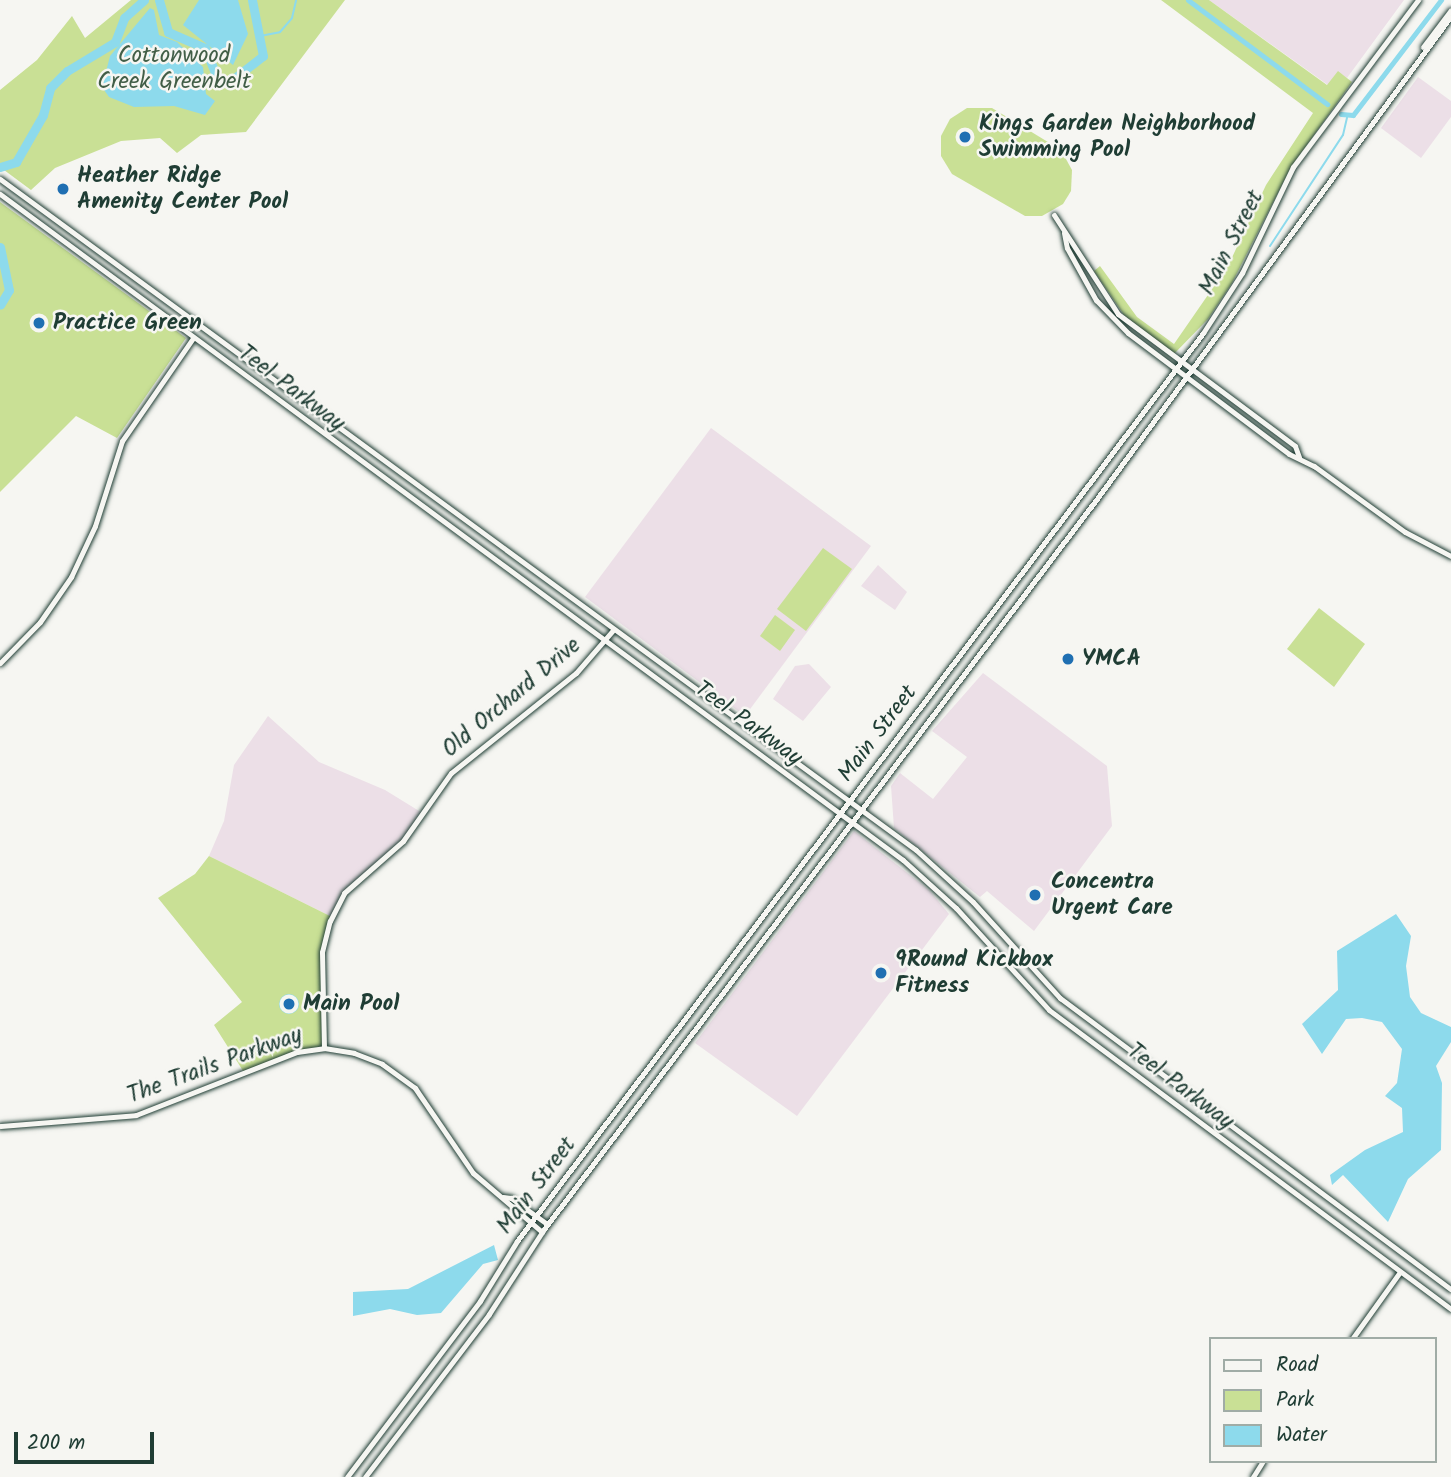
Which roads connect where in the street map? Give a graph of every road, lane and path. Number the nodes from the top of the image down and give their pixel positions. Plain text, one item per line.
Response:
1 (1418, 0) edge
2 (1451, 10) edge
3 (1451, 16) edge
4 (1420, 53) junction
5 (0, 179) edge
6 (0, 194) edge
7 (1054, 215) dead end
8 (1064, 233) junction
9 (193, 338) junction
10 (1181, 362) junction
11 (1175, 369) junction
12 (1192, 370) junction
13 (1187, 377) junction
14 (1253, 415) junction
15 (1247, 422) junction
16 (1114, 452) junction
17 (1299, 457) junction
18 (1125, 460) junction
19 (1451, 555) edge
20 (614, 629) junction
21 (604, 640) junction
22 (0, 663) edge
23 (701, 694) junction
24 (693, 704) junction
25 (912, 719) junction
26 (924, 729) junction
27 (849, 802) junction
28 (862, 811) junction
29 (840, 813) junction
30 (853, 823) junction
31 (942, 871) junction
32 (930, 884) junction
33 (768, 908) junction
34 (781, 918) junction
35 (998, 929) junction
36 (986, 940) junction
37 (709, 988) junction
38 (722, 997) junction
39 (324, 1048) junction
40 (1164, 1076) junction
41 (1154, 1090) junction
42 (0, 1126) edge
43 (1305, 1180) junction
44 (1294, 1193) junction
45 (503, 1197) junction
46 (536, 1216) junction
47 (530, 1223) junction
48 (547, 1224) junction
49 (541, 1232) junction
50 (1400, 1272) junction
51 (1451, 1289) edge
52 (1451, 1309) edge
53 (1353, 1337) edge
54 (347, 1477) edge
55 (365, 1477) edge

1 - 10 main road, Main Street
2 - 4 main road
3 - 4 main road, Main Street
4 - 12 main road, Main Street
5 - 20 main road, Teel Parkway
6 - 9 main road, Teel Parkway
7 - 8 main road
8 - 10 main road
8 - 11 main road
9 - 21 main road, Teel Parkway
9 - 22 main road
10 - 11 main road, Main Street
10 - 12 main road
11 - 13 main road
11 - 16 main road, Main Street
12 - 13 main road, Main Street
12 - 14 main road
13 - 15 main road
13 - 18 main road, Main Street
14 - 15 main road
14 - 17 main road
15 - 17 main road
16 - 18 main road
16 - 25 main road, Main Street
17 - 19 main road
18 - 26 main road, Main Street
20 - 21 main road, Old Orchard Drive
20 - 23 main road, Teel Parkway
21 - 24 main road, Teel Parkway
21 - 39 main road, Old Orchard Drive
23 - 24 main road
23 - 27 main road, Teel Parkway
24 - 29 main road, Teel Parkway
25 - 26 main road
25 - 27 main road, Main Street
26 - 28 main road, Main Street
27 - 28 main road, Teel Parkway
27 - 29 main road, Main Street
28 - 30 main road, Main Street
28 - 31 main road, Teel Parkway
29 - 30 main road, Teel Parkway
29 - 33 main road, Main Street
30 - 32 main road, Teel Parkway
30 - 34 main road, Main Street
31 - 32 main road
31 - 35 main road, Teel Parkway
32 - 36 main road, Teel Parkway
33 - 34 main road
33 - 37 main road, Main Street
34 - 38 main road, Main Street
35 - 36 main road
35 - 40 main road, Teel Parkway
36 - 41 main road, Teel Parkway
37 - 38 main road
37 - 46 main road, Main Street
38 - 48 main road, Main Street
39 - 42 main road, The Trails Parkway
39 - 45 main road, The Trails Parkway
40 - 41 main road
40 - 43 main road, Teel Parkway
41 - 44 main road, Teel Parkway
43 - 44 main road
43 - 51 main road, Teel Parkway
44 - 50 main road, Teel Parkway
45 - 46 main road, The Trails Parkway
45 - 47 main road, The Trails Parkway
46 - 47 main road, Main Street
46 - 48 main road, The Trails Parkway
47 - 49 main road, The Trails Parkway
47 - 54 main road, Main Street
48 - 49 main road, Main Street
49 - 55 main road, Main Street
50 - 52 main road, Teel Parkway
50 - 53 main road

